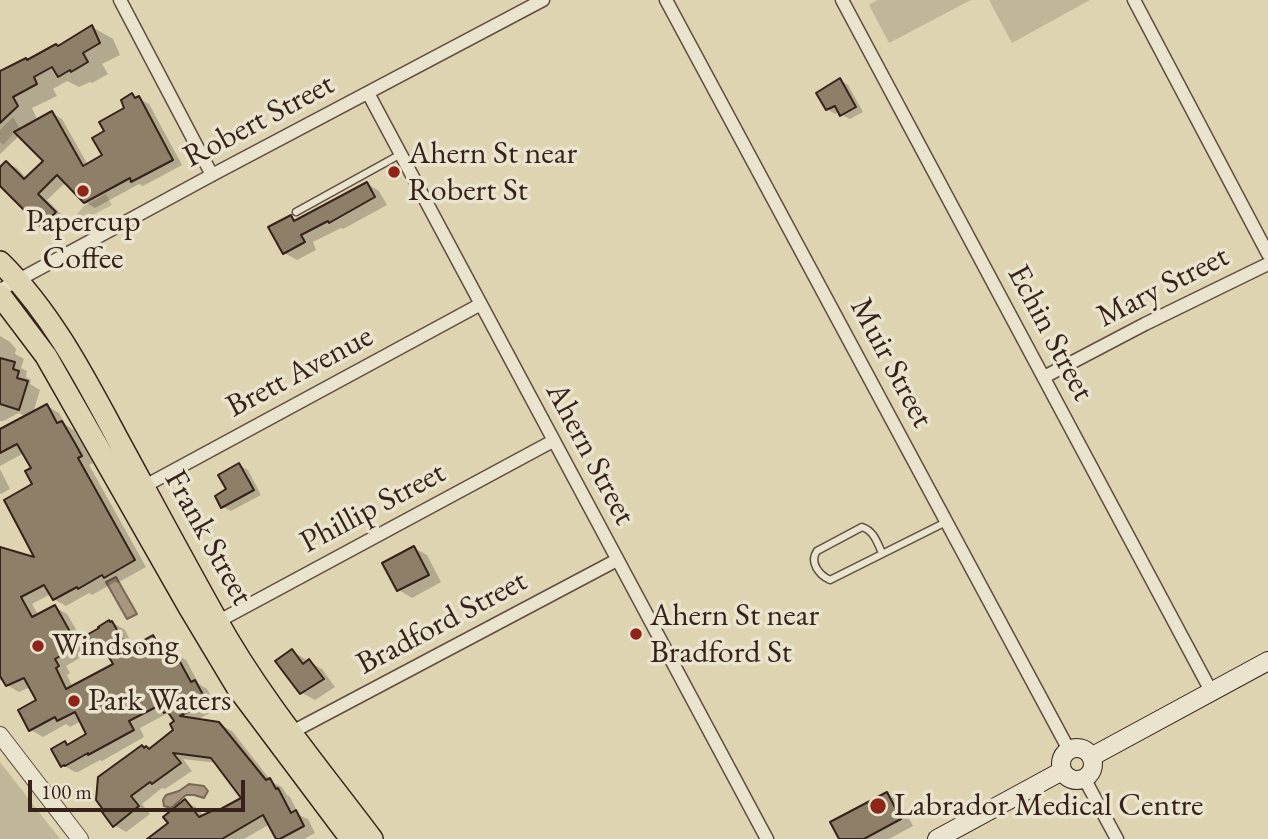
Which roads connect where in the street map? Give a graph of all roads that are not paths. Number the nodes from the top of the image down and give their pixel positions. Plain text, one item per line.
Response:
1 (120, 0) edge
2 (542, 0) edge
3 (666, 0) edge
4 (842, 0) edge
5 (1134, 0) edge
6 (369, 93) junction
7 (401, 154) junction
8 (212, 175) junction
9 (296, 212) dead end
10 (1268, 254) edge
11 (0, 262) edge
12 (1268, 264) edge
13 (9, 285) edge
14 (0, 295) edge
15 (481, 304) junction
16 (1044, 377) junction
17 (553, 441) junction
18 (143, 486) junction
19 (946, 522) junction
20 (882, 553) junction
21 (617, 560) junction
22 (217, 622) junction
23 (1268, 661) edge
24 (1211, 691) junction
25 (292, 732) junction
26 (0, 735) edge
27 (1069, 750) junction
28 (1091, 757) junction
29 (1062, 771) junction
30 (1084, 778) junction
31 (80, 839) edge
32 (351, 839) edge
33 (372, 839) edge
34 (767, 839) edge
35 (937, 839) edge
36 (1117, 839) edge

1 - 8 street
2 - 6 street, Robert Street
3 - 19 street, Muir Street
4 - 16 street, Echin Street
5 - 10 street
6 - 7 street, Ahern Street
6 - 8 street, Robert Street
7 - 9 lane
7 - 15 street, Ahern Street
8 - 13 street, Robert Street
11 - 13 highway, Frank Street
12 - 16 street, Mary Street
13 - 18 highway, Frank Street
14 - 32 highway, Frank Street
15 - 17 street, Ahern Street
15 - 18 street, Brett Avenue
16 - 24 street, Echin Street
17 - 21 street, Ahern Street
17 - 22 street, Phillip Street
18 - 22 highway, Frank Street
19 - 20 lane
19 - 27 street, Muir Street
20 - 20 lane
21 - 25 street, Bradford Street
21 - 34 street, Ahern Street
22 - 25 highway, Frank Street
23 - 24 main road
24 - 28 main road
25 - 33 highway, Frank Street
26 - 31 street
27 - 28 main road
27 - 29 main road
28 - 30 main road
29 - 30 main road
29 - 35 main road
30 - 36 street

